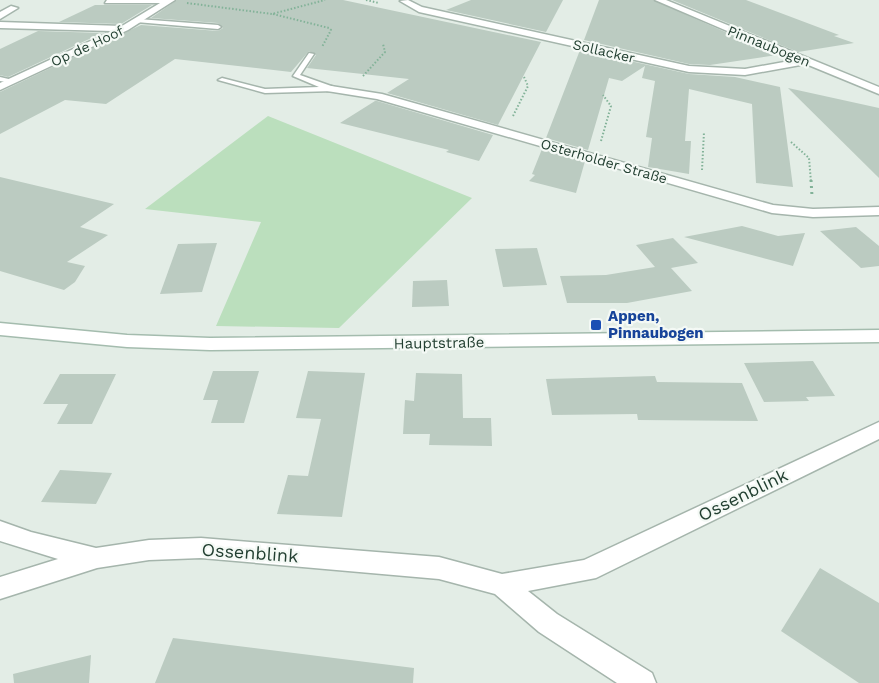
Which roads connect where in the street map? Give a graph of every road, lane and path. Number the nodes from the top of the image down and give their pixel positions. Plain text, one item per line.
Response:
1 (325, 0) edge
2 (366, 0) edge
3 (658, 0) edge
4 (169, 1) edge
5 (404, 1) edge
6 (107, 2) dead end
7 (379, 3) dead end
8 (14, 8) dead end
9 (272, 14) junction
10 (0, 16) edge
11 (138, 21) junction
12 (0, 25) edge
13 (218, 27) dead end
14 (125, 28) junction
15 (319, 37) dead end
16 (327, 38) junction
17 (383, 44) dead end
18 (320, 51) dead end
19 (311, 54) dead end
20 (807, 61) junction
21 (362, 77) dead end
22 (524, 77) dead end
23 (0, 79) edge
24 (222, 80) dead end
25 (13, 81) junction
26 (0, 87) edge
27 (331, 89) junction
28 (879, 91) edge
29 (603, 95) dead end
30 (512, 119) dead end
31 (704, 132) dead end
32 (791, 142) dead end
33 (596, 145) dead end
34 (698, 176) dead end
35 (813, 207) dead end
36 (879, 211) edge
37 (0, 328) edge
38 (879, 336) edge
39 (879, 430) edge
40 (0, 531) edge
41 (97, 558) junction
42 (502, 585) junction
43 (0, 588) edge
44 (642, 683) edge

1 - 9 path
2 - 7 path
3 - 20 street, Pinnaubogen
4 - 6 lane
4 - 9 path
4 - 11 street, Op de Hoof
5 - 20 street, Sollacker
8 - 10 street
9 - 16 path
11 - 13 lane
11 - 14 street, Op de Hoof
12 - 14 street
14 - 25 street, Op de Hoof
15 - 16 path
16 - 18 path
17 - 21 path
19 - 27 lane
20 - 28 street, Pinnaubogen
22 - 30 path
23 - 25 lane
24 - 27 lane
25 - 26 street, Op de Hoof
27 - 36 street, Osterholder Straße
29 - 33 path
31 - 34 path
32 - 35 path
37 - 38 street, Hauptstraße
39 - 42 street, Ossenblink
40 - 41 street
41 - 42 street, Ossenblink
41 - 43 street, Ossenblink
42 - 44 street, Ossenblink

